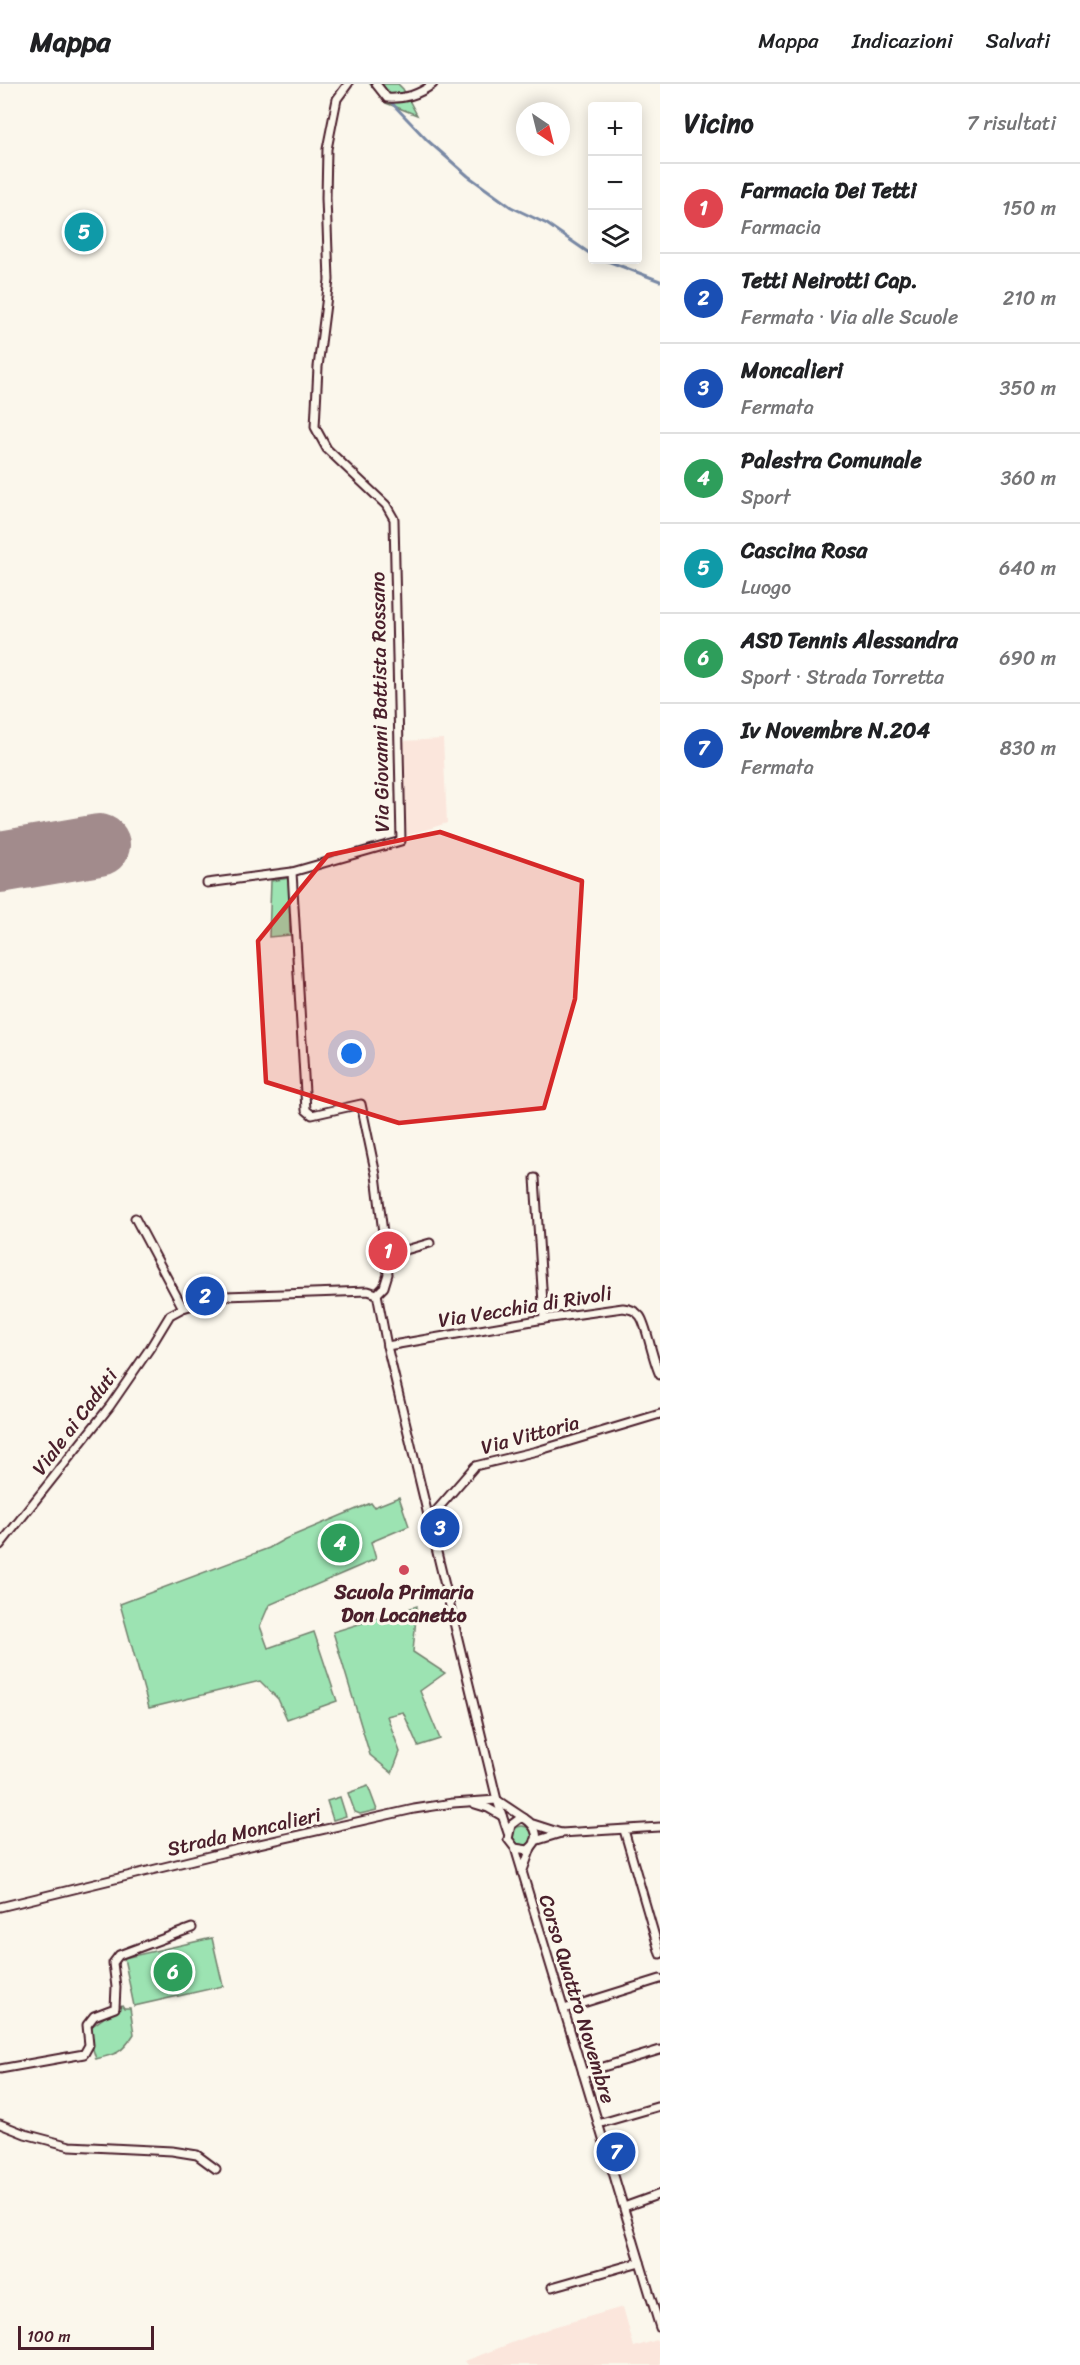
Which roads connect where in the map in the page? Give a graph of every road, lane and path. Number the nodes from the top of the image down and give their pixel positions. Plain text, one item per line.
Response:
1 (348, 84) edge
2 (376, 84) edge
3 (433, 84) edge
4 (292, 872) junction
5 (207, 883) dead end
6 (535, 1178) dead end
7 (135, 1218) dead end
8 (430, 1243) dead end
9 (385, 1256) junction
10 (376, 1294) junction
11 (183, 1308) junction
12 (544, 1319) junction
13 (387, 1346) junction
14 (660, 1374) edge
15 (660, 1414) edge
16 (429, 1519) junction
17 (0, 1545) edge
18 (497, 1800) junction
19 (472, 1803) junction
20 (502, 1816) junction
21 (524, 1818) junction
22 (533, 1824) junction
23 (660, 1827) edge
24 (624, 1830) junction
25 (508, 1833) junction
26 (561, 1833) junction
27 (533, 1845) junction
28 (515, 1848) junction
29 (522, 1875) junction
30 (0, 1907) edge
31 (192, 1928) dead end
32 (660, 1954) edge
33 (660, 1979) edge
34 (564, 2009) junction
35 (660, 2050) edge
36 (0, 2069) edge
37 (583, 2073) junction
38 (660, 2106) edge
39 (0, 2124) edge
40 (598, 2124) junction
41 (216, 2169) dead end
42 (660, 2194) edge
43 (624, 2207) junction
44 (640, 2262) junction
45 (552, 2287) dead end
46 (656, 2307) edge
47 (660, 2328) edge

1 - 4 street, Via Giovanni Battista Rossano
2 - 3 street
4 - 5 street
4 - 9 street
6 - 12 street
7 - 11 street
8 - 9 street
9 - 10 street
10 - 11 street
10 - 13 street
11 - 17 street, Viale ai Caduti
12 - 13 street, Via Vecchia di Rivoli
12 - 14 street, Via Vecchia di Rivoli
13 - 16 street
15 - 16 street, Via Vittoria
16 - 18 street
18 - 19 street, Strada Moncalieri
18 - 20 street
18 - 21 street
19 - 20 street
19 - 30 street, Strada Moncalieri
20 - 25 street
21 - 22 street
21 - 25 street
22 - 26 street
22 - 27 street
23 - 24 street
24 - 26 street
24 - 32 street
25 - 28 street
26 - 27 street
27 - 28 street
27 - 29 street, Corso Quattro Novembre
28 - 29 street, Corso Quattro Novembre
29 - 34 street, Corso Quattro Novembre
31 - 36 street
33 - 34 street
34 - 37 street, Corso Quattro Novembre
35 - 37 street
37 - 40 street, Corso Quattro Novembre
38 - 40 street
39 - 41 street
40 - 43 street, Corso Quattro Novembre
42 - 43 street
43 - 44 street, Corso Quattro Novembre
44 - 45 street
44 - 46 street, Corso Quattro Novembre
46 - 47 street, Corso Quattro Novembre

